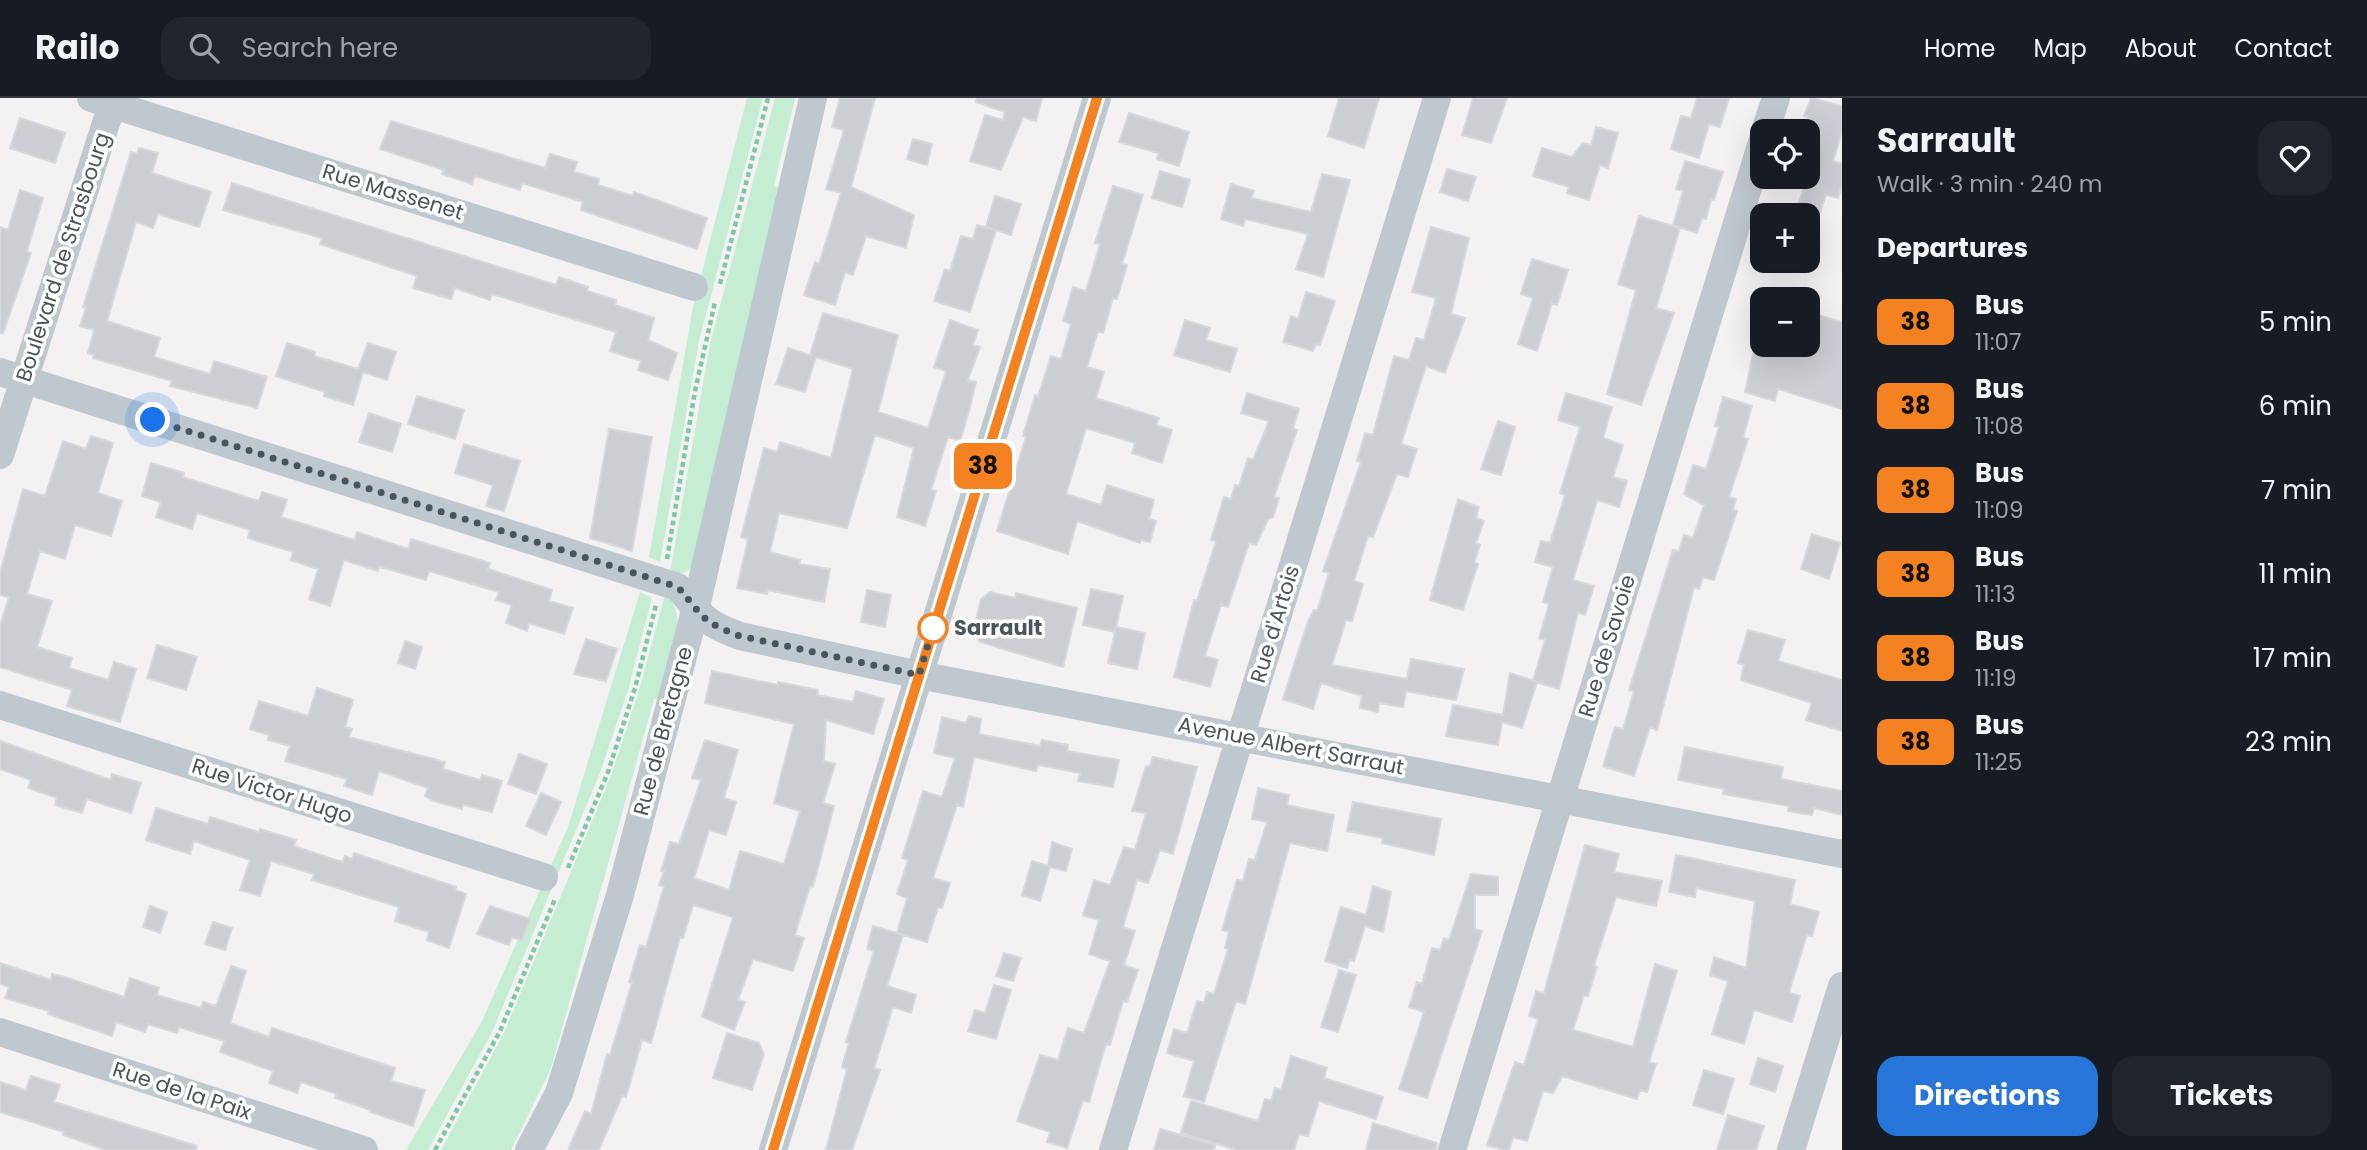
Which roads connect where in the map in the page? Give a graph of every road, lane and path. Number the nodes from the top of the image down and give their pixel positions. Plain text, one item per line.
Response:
1 (768, 98) edge
2 (813, 98) edge
3 (1097, 98) edge
4 (1437, 98) edge
5 (1776, 98) edge
6 (106, 100) edge
7 (1770, 119) edge
8 (1750, 181) edge
9 (694, 287) dead end
10 (12, 376) edge
11 (0, 455) edge
12 (662, 582) junction
13 (695, 611) junction
14 (919, 675) junction
15 (0, 705) edge
16 (1241, 735) junction
17 (1560, 798) junction
18 (1842, 854) edge
19 (555, 882) junction
20 (1842, 986) edge
21 (0, 1032) edge
22 (364, 1150) edge
23 (435, 1150) edge
24 (529, 1150) edge
25 (773, 1150) edge
26 (1113, 1150) edge
27 (1452, 1150) edge
28 (1791, 1150) edge

1 - 12 path
2 - 13 street, Rue de Bretagne
3 - 14 street
4 - 16 street, Rue d'Artois
5 - 7 street
6 - 9 street, Rue Massenet
6 - 10 street, Boulevard de Strasbourg
8 - 17 street, Rue de Savoie
10 - 11 street, Boulevard de Strasbourg
10 - 12 street, Avenue Albert Sarraut
12 - 13 street, Avenue Albert Sarraut
12 - 19 path
13 - 14 street, Avenue Albert Sarraut
13 - 24 street, Rue de Bretagne
14 - 16 street, Avenue Albert Sarraut
14 - 25 street
15 - 19 street, Rue Victor Hugo
16 - 17 street, Avenue Albert Sarraut
16 - 26 street, Rue d'Artois
17 - 18 street, Avenue Albert Sarraut
17 - 27 street, Rue de Savoie
19 - 23 path
20 - 28 street
21 - 22 street, Rue de la Paix

